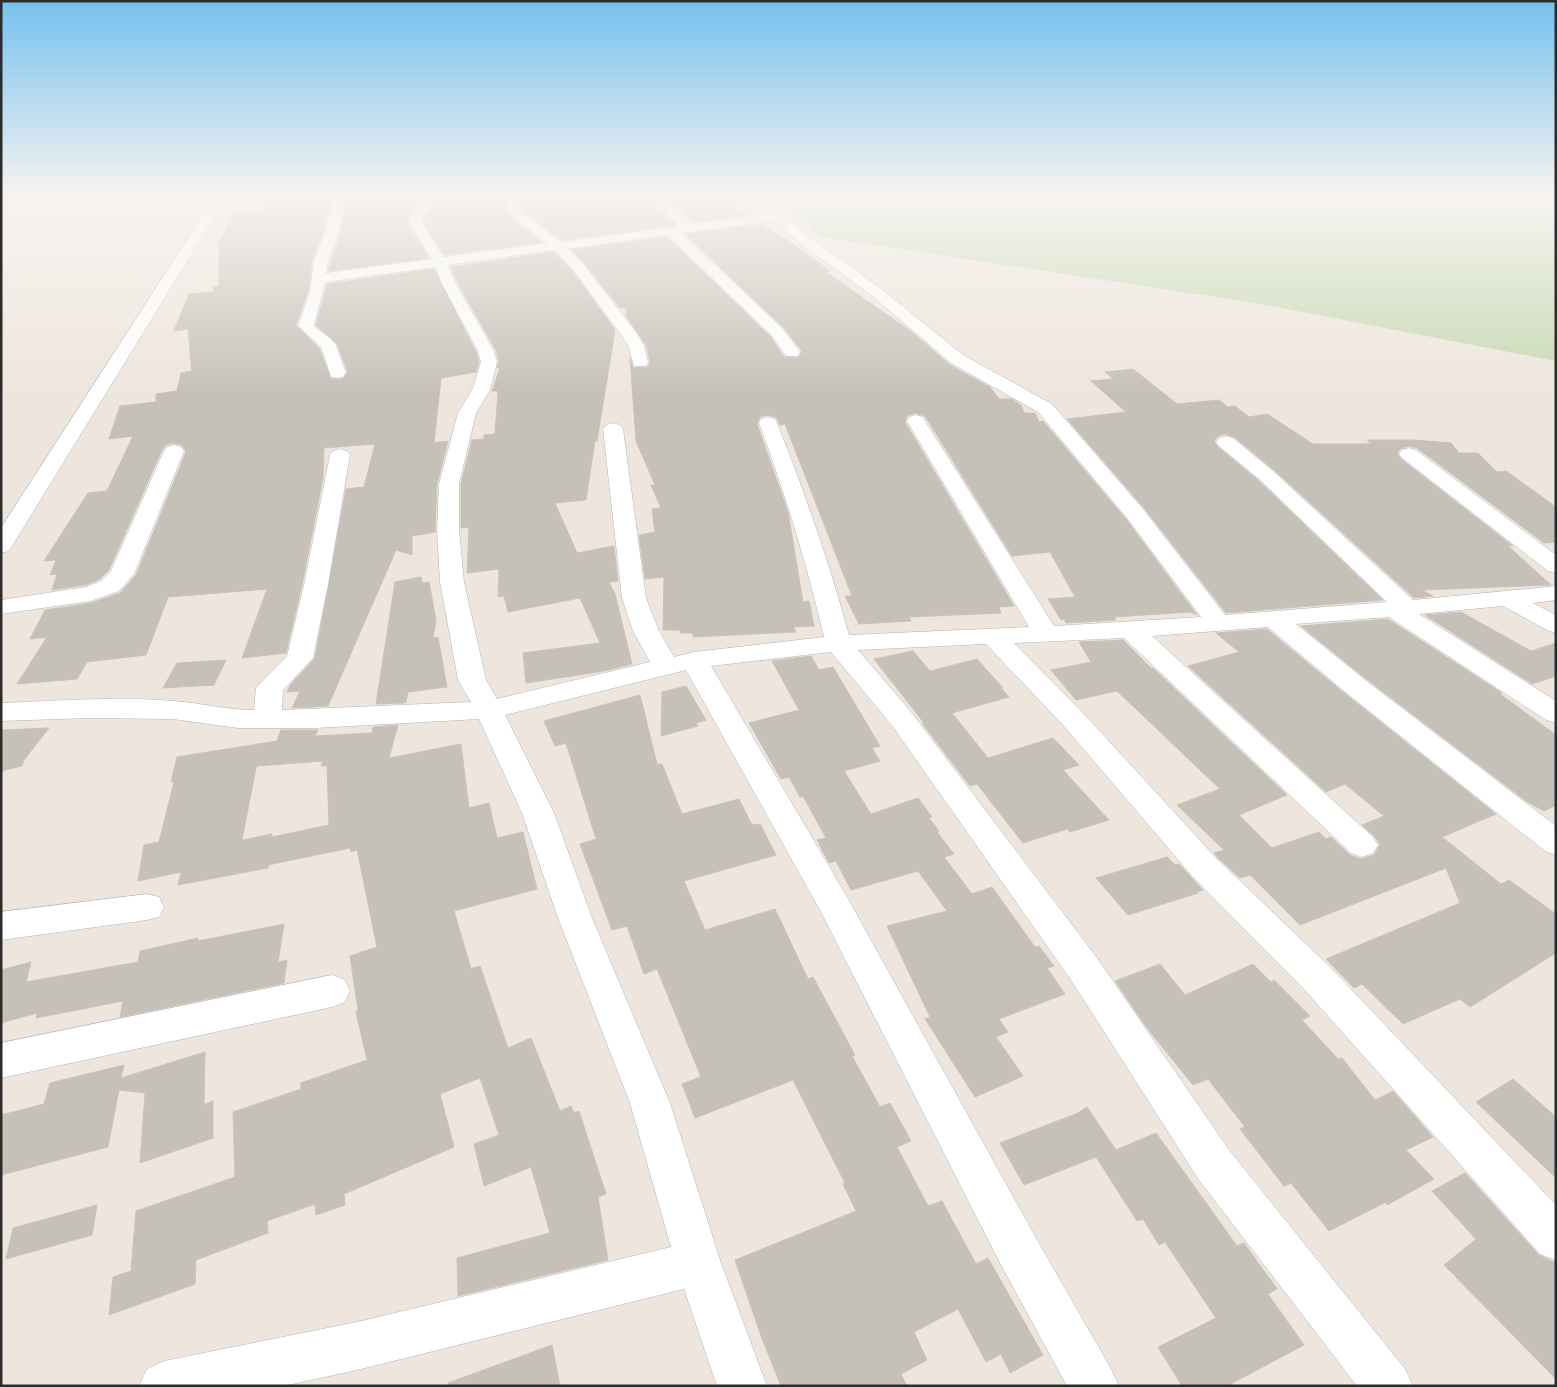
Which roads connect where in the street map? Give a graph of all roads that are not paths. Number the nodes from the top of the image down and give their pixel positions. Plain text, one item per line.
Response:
1 (179, 263) edge
2 (321, 263) edge
3 (428, 263) edge
4 (441, 263) edge
5 (574, 263) edge
6 (704, 263) edge
7 (836, 263) edge
8 (320, 278) junction
9 (792, 352) dead end
10 (640, 362) dead end
11 (337, 372) dead end
12 (916, 421) dead end
13 (768, 423) dead end
14 (613, 429) dead end
15 (1226, 442) dead end
16 (174, 450) dead end
17 (1409, 454) dead end
18 (340, 455) dead end
19 (1, 546) edge
20 (1556, 566) edge
21 (1556, 593) edge
22 (1505, 597) junction
23 (1, 606) edge
24 (1400, 608) junction
25 (1274, 619) junction
26 (1219, 624) junction
27 (1556, 625) edge
28 (1130, 630) junction
29 (1047, 635) junction
30 (994, 636) junction
31 (838, 643) junction
32 (680, 664) junction
33 (489, 710) junction
34 (1, 712) edge
35 (1556, 714) edge
36 (267, 719) junction
37 (1556, 843) edge
38 (1362, 845) dead end
39 (147, 907) dead end
40 (1, 926) edge
41 (332, 991) dead end
42 (1, 1061) edge
43 (1556, 1238) edge
44 (698, 1263) junction
45 (164, 1386) edge
46 (742, 1386) edge
47 (1094, 1386) edge
48 (1388, 1386) edge

1 - 19 street
2 - 8 street
3 - 8 street
4 - 33 street
5 - 10 street
6 - 9 street
7 - 26 street
8 - 11 street
12 - 29 street
13 - 31 street
14 - 32 street
15 - 24 street
16 - 23 street
17 - 20 street
18 - 36 street
21 - 22 street
22 - 24 street
22 - 27 street
24 - 25 street
24 - 35 street
25 - 26 street
25 - 37 street
26 - 28 street
28 - 29 street
28 - 38 street
29 - 30 street
30 - 31 street
30 - 43 street
31 - 32 street
31 - 48 street
32 - 33 street
32 - 47 street
33 - 36 street
33 - 44 street
34 - 36 street
39 - 40 street
41 - 42 street
44 - 45 street
44 - 46 street

